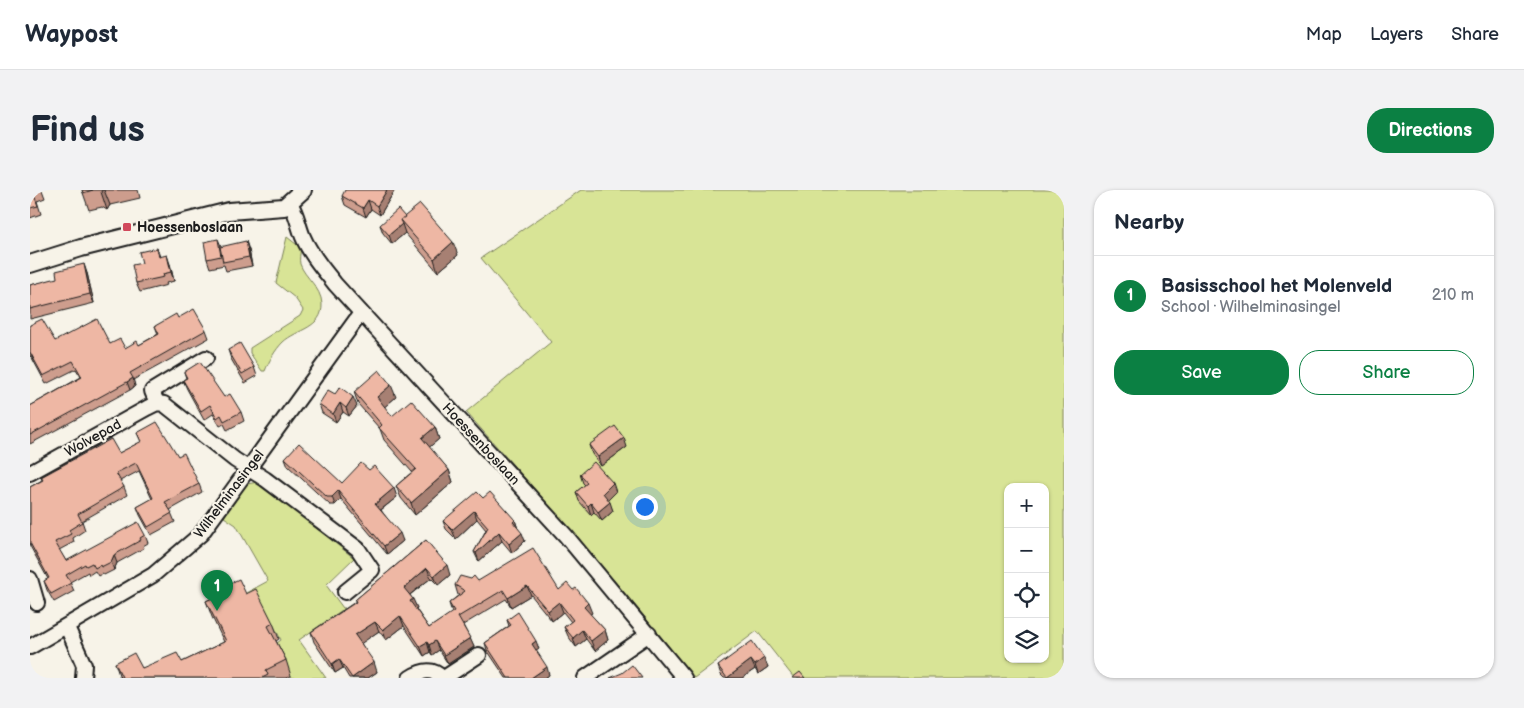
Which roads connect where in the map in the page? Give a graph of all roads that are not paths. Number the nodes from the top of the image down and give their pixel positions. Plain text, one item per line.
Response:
1 (303, 190) edge
2 (290, 203) junction
3 (30, 264) edge
4 (361, 312) junction
5 (206, 358) dead end
6 (157, 403) junction
7 (250, 469) junction
8 (30, 474) edge
9 (30, 579) edge
10 (345, 592) dead end
11 (37, 603) dead end
12 (67, 627) junction
13 (649, 634) junction
14 (30, 648) edge
15 (480, 655) dead end
16 (83, 678) edge
17 (410, 678) edge
18 (443, 678) edge
19 (584, 678) edge
20 (684, 678) edge

1 - 2 street
2 - 3 street
2 - 4 street, Hoessenboslaan
4 - 7 street, Wilhelminasingel
4 - 13 street, Hoessenboslaan
5 - 6 street
6 - 7 street
6 - 8 street, Wolvepad
7 - 10 street
7 - 12 street, Wilhelminasingel
9 - 11 street
12 - 14 street, Wilhelminasingel
12 - 16 street
13 - 19 street
13 - 20 street, Hoessenboslaan
15 - 18 street
17 - 18 street

